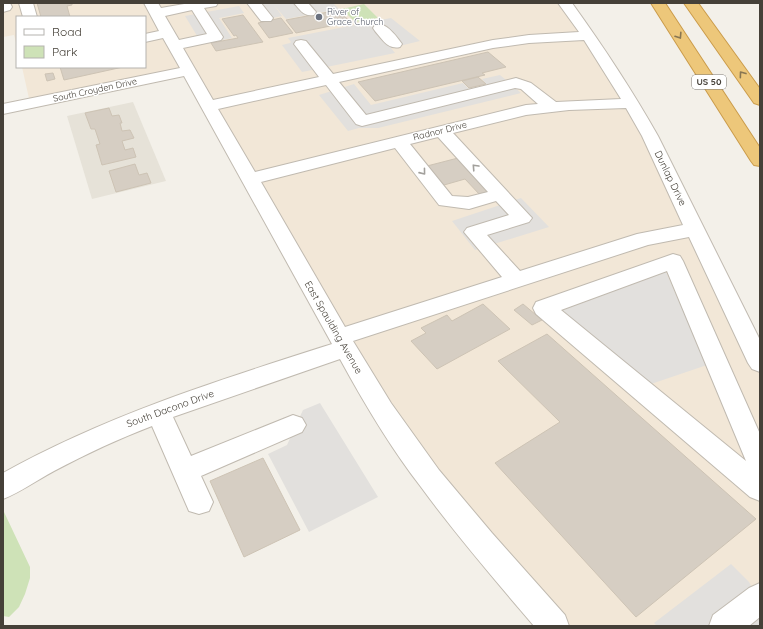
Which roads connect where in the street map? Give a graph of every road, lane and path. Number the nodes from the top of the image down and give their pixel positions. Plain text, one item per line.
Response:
1 (4, 3) edge
2 (26, 3) edge
3 (212, 3) edge
4 (254, 3) edge
5 (565, 3) edge
6 (658, 3) edge
7 (691, 3) edge
8 (196, 6) junction
9 (3, 8) edge
10 (154, 8) edge
11 (30, 16) edge
12 (266, 18) dead end
13 (380, 28) dead end
14 (589, 36) junction
15 (146, 38) edge
16 (171, 39) junction
17 (301, 44) dead end
18 (395, 44) dead end
19 (188, 71) junction
20 (329, 80) junction
21 (760, 100) edge
22 (632, 102) junction
23 (208, 106) junction
24 (551, 106) junction
25 (3, 109) edge
26 (362, 121) junction
27 (441, 130) junction
28 (390, 143) junction
29 (760, 161) edge
30 (250, 179) junction
31 (500, 194) junction
32 (696, 230) junction
33 (516, 280) junction
34 (343, 343) junction
35 (760, 363) edge
36 (158, 412) junction
37 (293, 425) dead end
38 (760, 464) edge
39 (185, 472) junction
40 (3, 487) edge
41 (760, 490) edge
42 (198, 502) dead end
43 (760, 598) edge
44 (554, 626) edge
45 (724, 626) edge

1 - 9 street
2 - 11 street
3 - 8 street
4 - 12 street
5 - 14 street, Dunlap Drive
6 -> 29 highway, US 50
21 -> 7 highway, US 50
8 - 10 street
8 - 16 street
10 - 16 street, East Spaulding Avenue
13 - 18 street
14 - 20 street
14 - 22 street, Dunlap Drive
15 - 16 street
16 - 19 street, East Spaulding Avenue
17 - 20 street
19 - 23 street, East Spaulding Avenue
19 - 25 street, South Croyden Drive
20 - 23 street
20 - 26 street
22 - 24 street, Radnor Drive
22 - 32 street, Dunlap Drive
23 - 30 street, East Spaulding Avenue
24 - 26 street
24 - 27 street, Radnor Drive
26 - 28 street
27 - 28 street, Radnor Drive
31 -> 27 street
28 - 30 street, Radnor Drive
28 -> 31 street
30 - 34 street, East Spaulding Avenue
31 - 33 street
32 - 33 street, South Dacono Drive
32 - 35 street, Dunlap Drive
33 - 34 street, South Dacono Drive
34 - 36 street, South Dacono Drive
34 - 44 street, East Spaulding Avenue
36 - 39 street
36 - 40 street, South Dacono Drive
37 - 39 street
38 - 41 street
39 - 42 street
43 - 45 street

